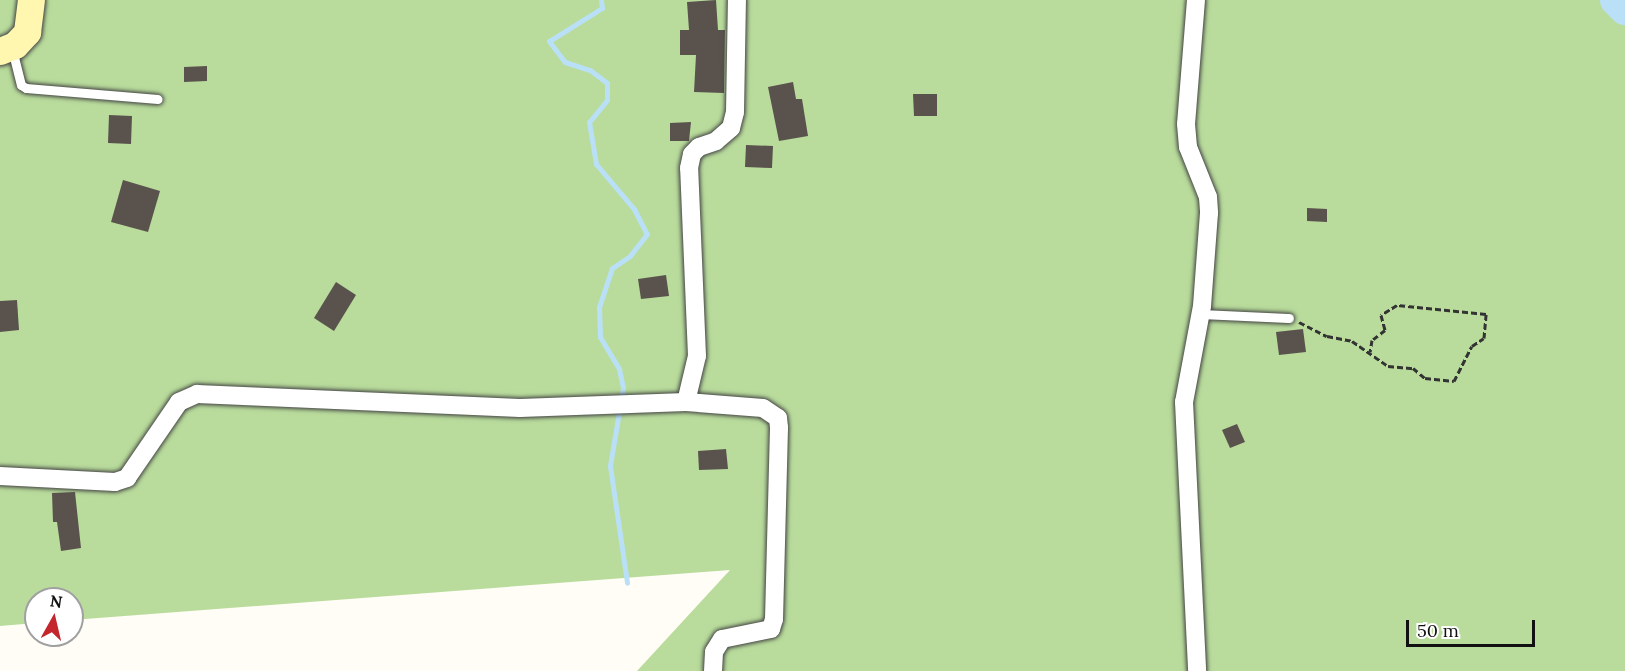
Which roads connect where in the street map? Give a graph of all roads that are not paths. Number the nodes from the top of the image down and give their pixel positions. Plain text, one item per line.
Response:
1 (31, 0) edge
2 (737, 0) edge
3 (1196, 0) edge
4 (6, 49) edge
5 (158, 99) dead end
6 (1200, 314) junction
7 (1289, 318) road end
8 (686, 402) junction
9 (0, 476) edge
10 (713, 671) edge
11 (1197, 671) edge

1 - 4 street
2 - 8 street
3 - 6 street
4 - 5 lane
6 - 7 lane
6 - 11 street
8 - 9 street
8 - 10 street

